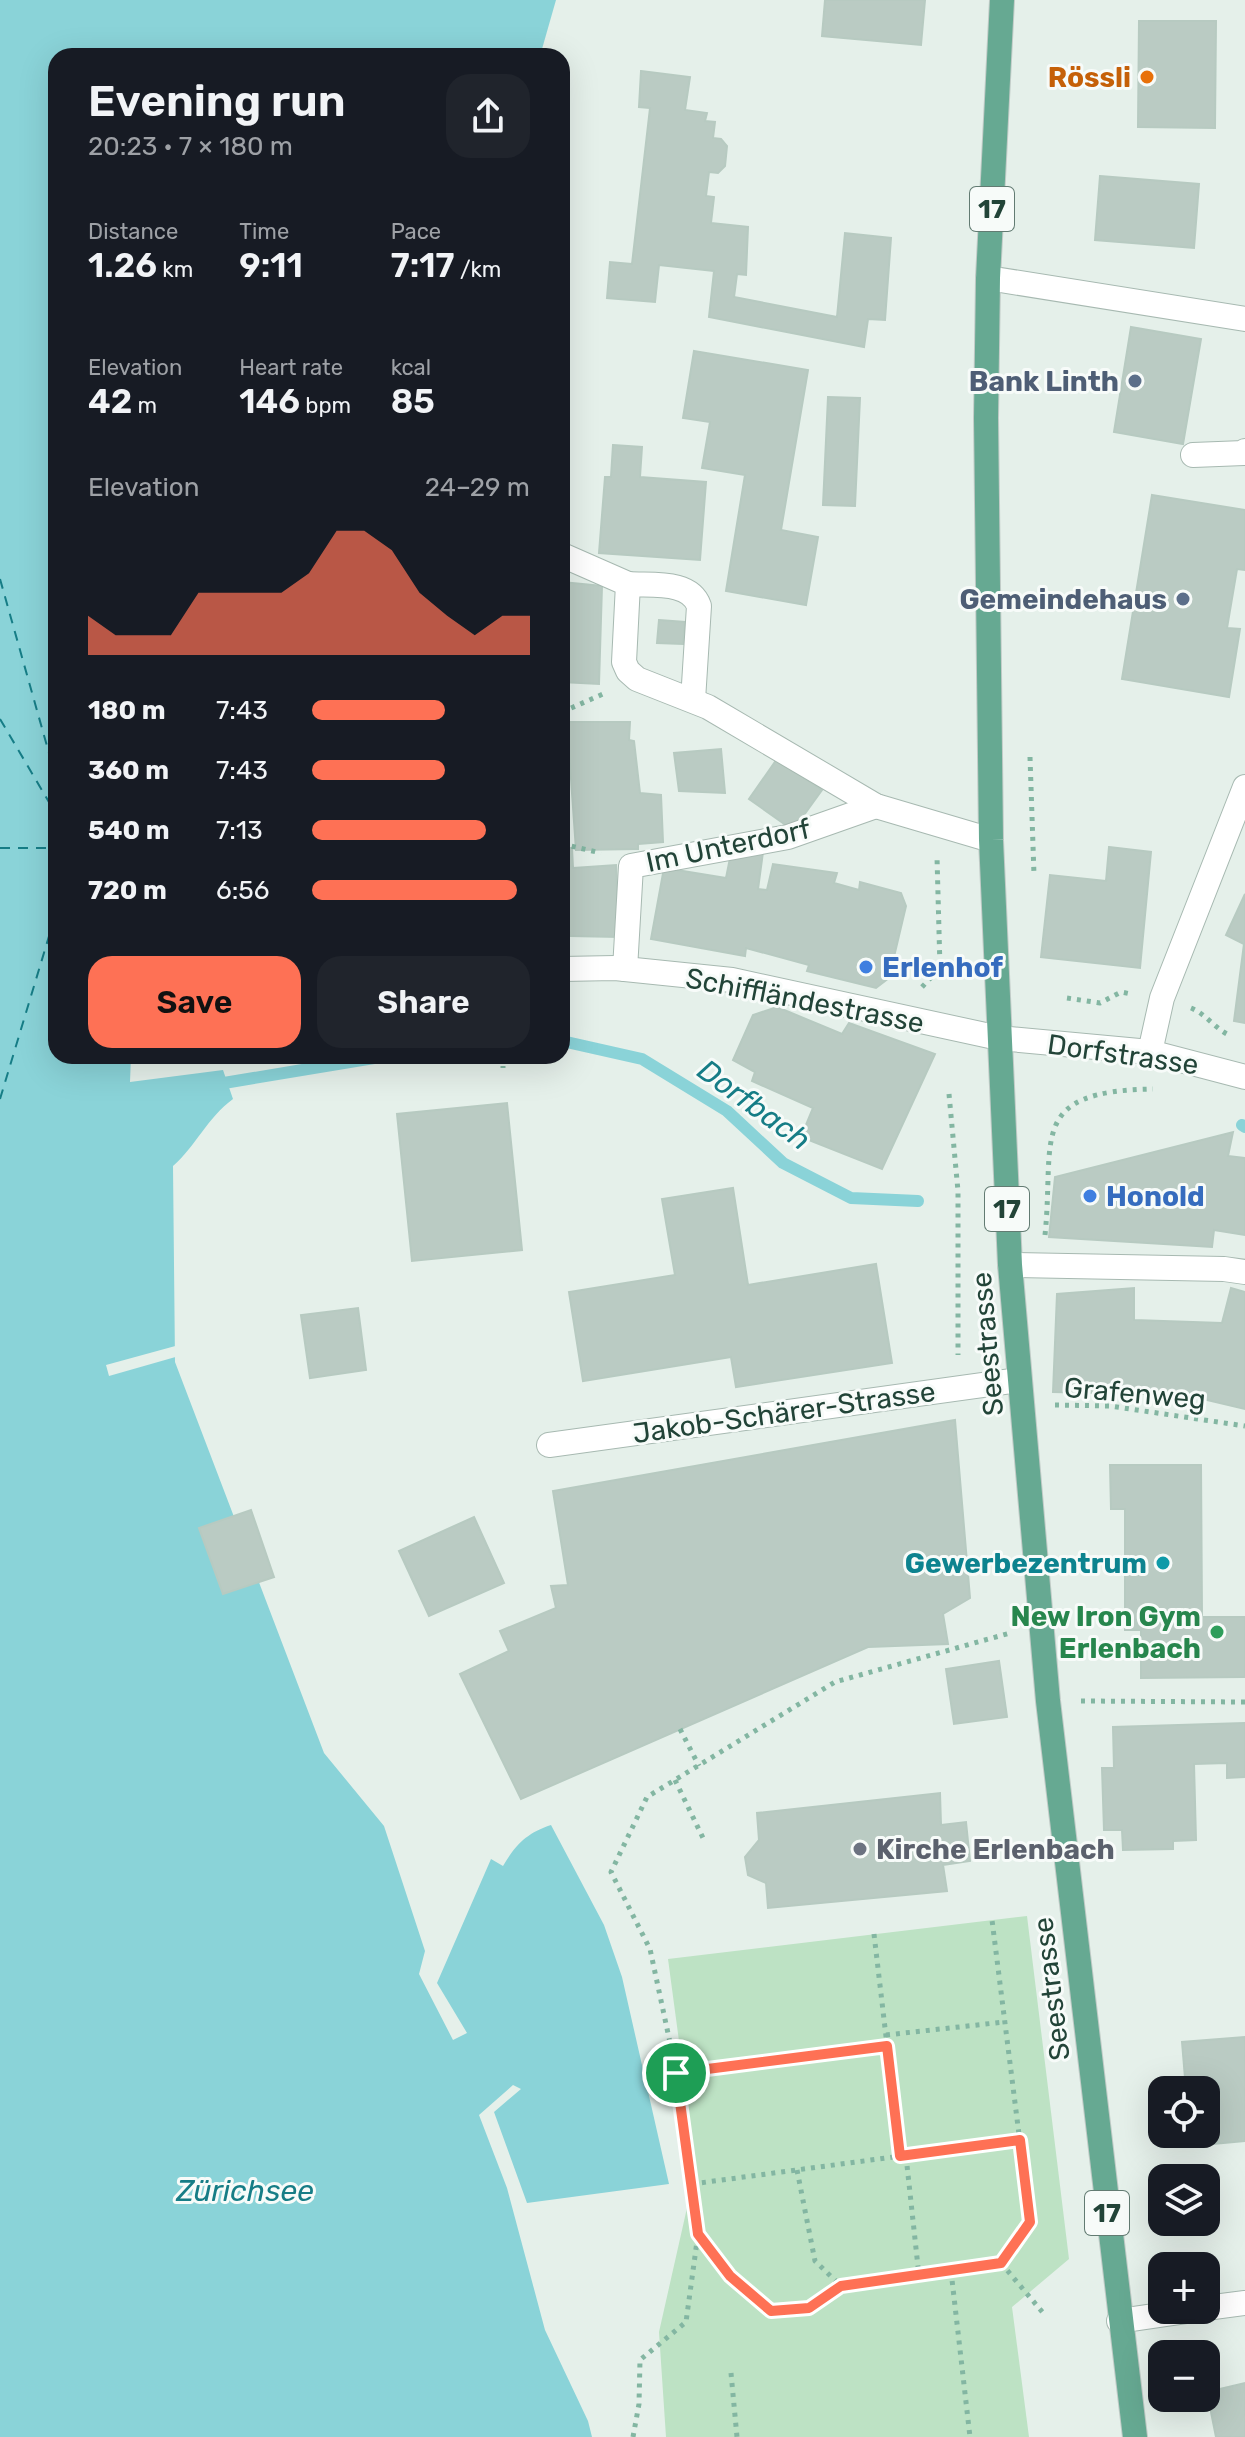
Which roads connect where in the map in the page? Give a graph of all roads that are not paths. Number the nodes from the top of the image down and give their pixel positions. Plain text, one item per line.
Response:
1 (1002, 0) edge
2 (988, 278) junction
3 (1245, 319) edge
4 (1245, 451) edge
5 (1193, 455) dead end
6 (570, 559) edge
7 (628, 584) junction
8 (693, 700) junction
9 (1245, 787) edge
10 (876, 806) junction
11 (991, 840) junction
12 (570, 969) edge
13 (625, 969) junction
14 (999, 1038) junction
15 (1150, 1052) junction
16 (1245, 1077) edge
17 (1010, 1265) junction
18 (1245, 1272) edge
19 (1019, 1380) junction
20 (549, 1445) dead end
21 (1245, 2303) edge
22 (1220, 2306) edge
23 (1148, 2317) edge
24 (1119, 2321) junction
25 (1135, 2437) edge

1 - 2 main road, Seestrasse / 17
2 - 3 street
2 - 11 main road, Seestrasse / 17
4 - 5 street
6 - 7 street
7 - 8 street, Im Unterdorf
7 - 8 street
8 - 10 street, Im Unterdorf
9 - 15 street
10 - 11 street, Im Unterdorf
10 - 13 street, Im Unterdorf
11 - 14 main road, Seestrasse / 17
12 - 13 street, Schiffländestrasse
13 - 14 street, Schiffländestrasse
14 - 15 street, Dorfstrasse
14 - 17 main road, Seestrasse / 17
15 - 16 street, Dorfstrasse
17 - 18 street
17 - 19 main road, Seestrasse / 17
19 - 20 street, Jakob-Schärer-Strasse
19 - 24 main road, Seestrasse / 17
21 - 22 street
23 - 24 street
24 - 25 main road, Seestrasse / 17

